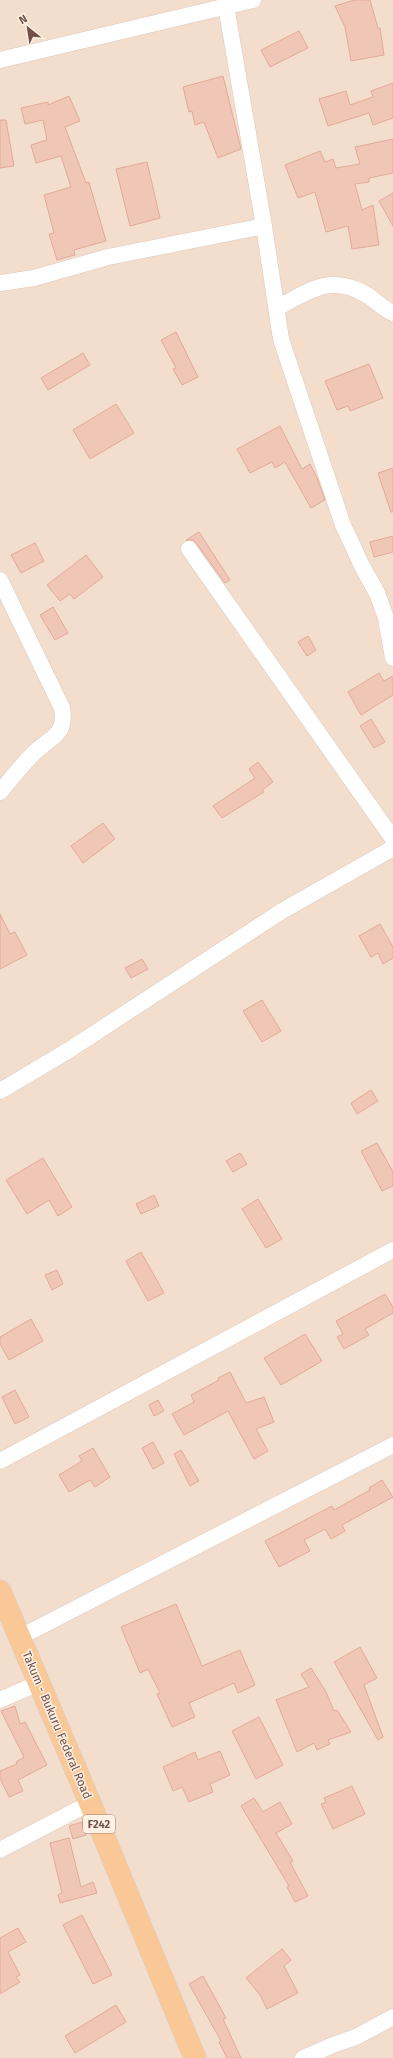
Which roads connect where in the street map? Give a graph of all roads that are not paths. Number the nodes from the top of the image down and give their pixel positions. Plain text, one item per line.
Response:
1 (251, 0) edge
2 (226, 6) junction
3 (0, 60) edge
4 (264, 226) junction
5 (0, 284) edge
6 (277, 308) junction
7 (393, 313) edge
8 (189, 549) dead end
9 (0, 580) edge
10 (393, 658) edge
11 (0, 792) edge
12 (393, 839) edge
13 (393, 848) edge
14 (0, 1091) edge
15 (393, 1250) edge
16 (393, 1445) edge
17 (0, 1461) edge
18 (0, 1592) edge
19 (20, 1638) junction
20 (39, 1683) junction
21 (0, 1700) edge
22 (90, 1803) junction
23 (0, 1850) edge
24 (393, 2017) edge
25 (195, 2058) edge
26 (303, 2058) edge

1 - 2 street
2 - 3 street
2 - 4 street
4 - 5 street
4 - 6 street
6 - 7 street
6 - 10 street
8 - 12 street
9 - 11 street
13 - 14 street
15 - 17 street
16 - 19 street
18 - 19 main road, Takum - Bukuru Federal Road / F242
19 - 20 main road, Takum - Bukuru Federal Road / F242
20 - 21 street
20 - 22 main road, Takum - Bukuru Federal Road / F242
22 - 23 street
22 - 25 main road, Takum - Bukuru Federal Road / F242
24 - 26 street

